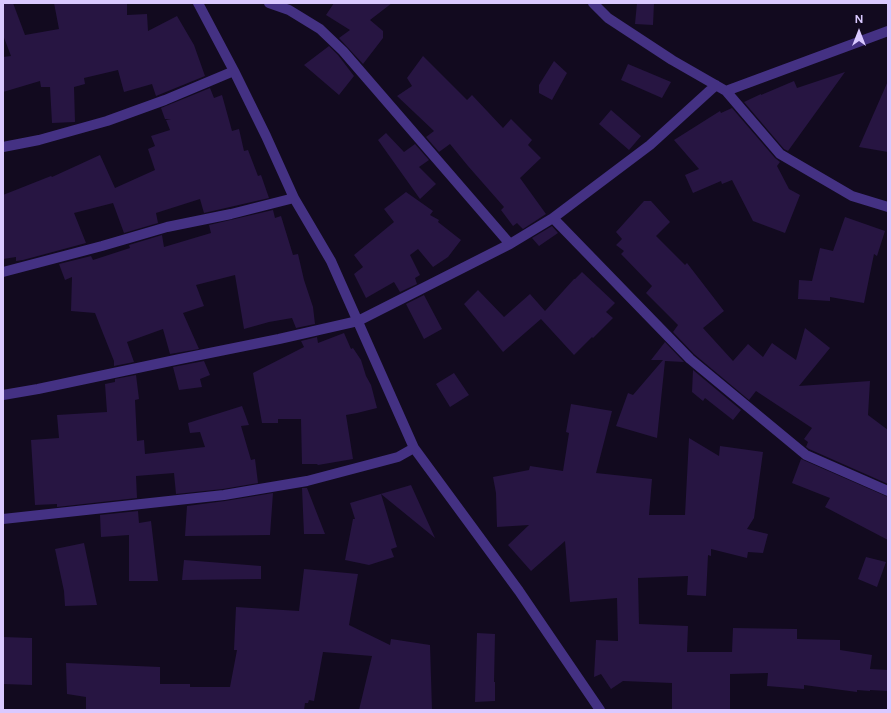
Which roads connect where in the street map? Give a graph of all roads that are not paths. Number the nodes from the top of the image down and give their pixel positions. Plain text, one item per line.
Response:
1 (198, 3) edge
2 (269, 3) edge
3 (592, 3) edge
4 (888, 31) edge
5 (234, 71) junction
6 (716, 85) junction
7 (726, 91) junction
8 (3, 146) edge
9 (294, 198) junction
10 (888, 207) edge
11 (553, 218) junction
12 (510, 244) junction
13 (3, 272) edge
14 (358, 321) junction
15 (3, 395) edge
16 (414, 448) junction
17 (888, 491) edge
18 (3, 519) edge
19 (600, 710) edge

1 - 5 street
2 - 12 street
3 - 6 street
4 - 7 street
5 - 8 street
5 - 9 street
6 - 7 street
6 - 11 street
7 - 10 street
9 - 13 street
9 - 14 street
11 - 12 street
11 - 17 street
12 - 14 street
14 - 15 street
14 - 16 street
16 - 18 street
16 - 19 street

